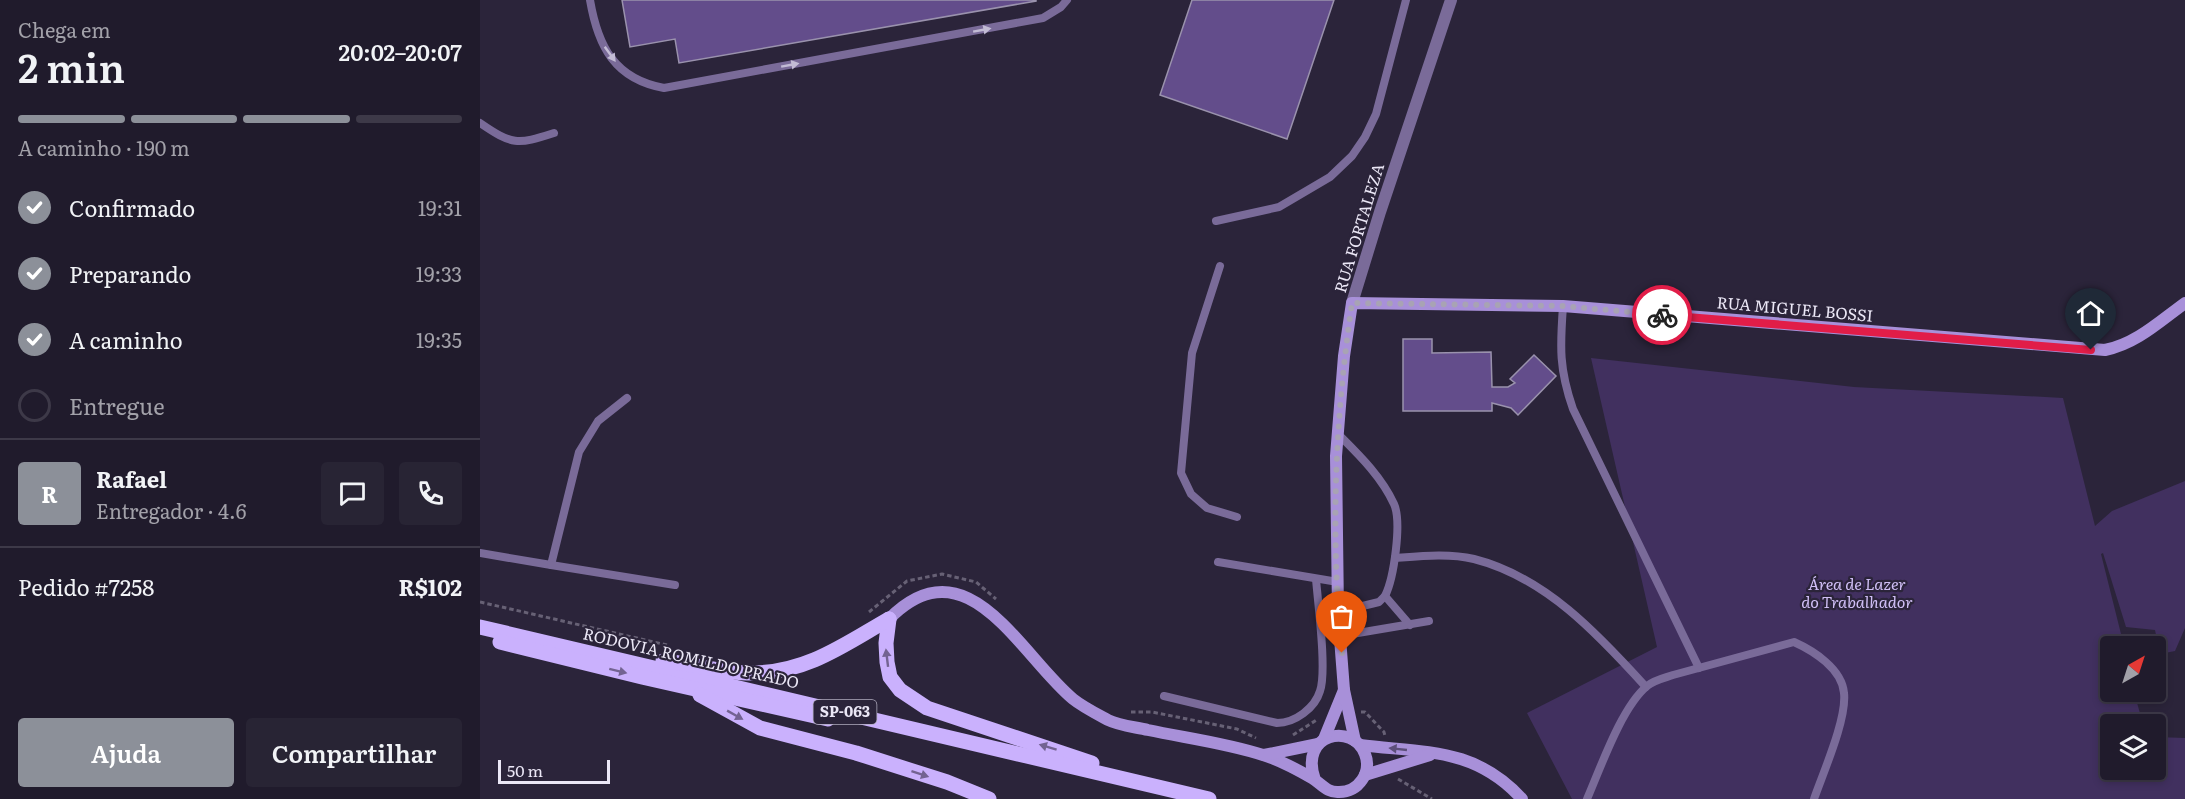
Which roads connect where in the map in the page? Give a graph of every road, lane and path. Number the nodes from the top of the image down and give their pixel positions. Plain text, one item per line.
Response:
1 (590, 0) edge
2 (1066, 0) edge
3 (1406, 0) edge
4 (1451, 0) edge
5 (480, 123) edge
6 (554, 133) dead end
7 (1216, 221) dead end
8 (1220, 266) dead end
9 (1352, 303) junction
10 (2185, 303) edge
11 (1563, 306) junction
12 (627, 398) dead end
13 (1338, 434) junction
14 (1237, 517) dead end
15 (480, 553) edge
16 (1395, 558) junction
17 (1218, 562) dead end
18 (551, 565) junction
19 (1316, 579) junction
20 (1338, 582) junction
21 (675, 585) dead end
22 (1385, 596) junction
23 (480, 602) edge
24 (1001, 603) dead end
25 (1338, 612) junction
26 (866, 614) dead end
27 (889, 619) junction
28 (1429, 621) dead end
29 (1410, 625) junction
30 (480, 627) edge
31 (1340, 636) junction
32 (480, 637) edge
33 (667, 645) dead end
34 (614, 658) junction
35 (1699, 668) junction
36 (684, 687) junction
37 (1646, 687) junction
38 (1344, 690) junction
39 (1164, 696) dead end
40 (1121, 712) dead end
41 (1349, 712) junction
42 (1335, 713) junction
43 (1289, 737) dead end
44 (1261, 740) dead end
45 (1321, 742) junction
46 (1358, 743) junction
47 (1388, 748) junction
48 (1437, 753) junction
49 (1264, 755) junction
50 (1392, 767) junction
51 (1365, 775) junction
52 (1315, 780) junction
53 (1142, 783) junction
54 (989, 799) edge
55 (1176, 799) edge
56 (1209, 799) edge
57 (1432, 799) edge
58 (1521, 799) edge
59 (1587, 799) edge
60 (1814, 799) edge

1 -> 2 lane
3 - 7 lane
4 - 9 street, RUA FORTALEZA
5 - 6 lane
8 - 14 lane
9 - 11 main road, RUA MIGUEL BOSSI
9 - 13 main road, RUA FORTALEZA
10 - 11 main road, RUA MIGUEL BOSSI
11 - 35 lane
12 - 18 lane
13 - 16 lane
13 - 20 main road, RUA FORTALEZA
15 - 18 lane
16 - 22 lane
16 - 37 lane
17 - 19 lane
18 - 21 lane
19 - 20 lane
19 - 39 lane
20 - 25 main road, RUA FORTALEZA
22 - 25 lane
22 - 29 lane
23 - 33 path
24 - 26 path
25 - 31 main road, RUA FORTALEZA
27 - 34 main road
27 - 49 main road
53 -> 27 main road
28 - 29 lane
29 - 31 lane
30 - 34 main road, RODOVIA ROMILDO PRADO / SP-063
31 - 38 main road, RUA FORTALEZA
32 -> 36 main road, RODOVIA ROMILDO PRADO / SP-063
34 - 53 main road, RODOVIA ROMILDO PRADO / SP-063
35 - 37 lane
35 - 60 lane
36 -> 54 main road
36 - 55 main road, RODOVIA ROMILDO PRADO / SP-063
37 - 59 lane
38 - 41 main road, RUA FORTALEZA
38 - 42 main road, RUA FORTALEZA
40 - 44 path
41 - 46 main road, RUA FORTALEZA
41 - 47 path
42 - 43 path
42 - 45 main road, RUA FORTALEZA
45 - 46 main road
45 - 49 main road
45 - 52 main road
46 - 47 main road
46 - 51 main road
48 -> 47 main road
48 - 50 main road
48 - 58 main road
49 - 52 main road
50 - 51 main road
50 - 57 path
51 - 52 main road
53 - 56 main road, RODOVIA ROMILDO PRADO / SP-063

